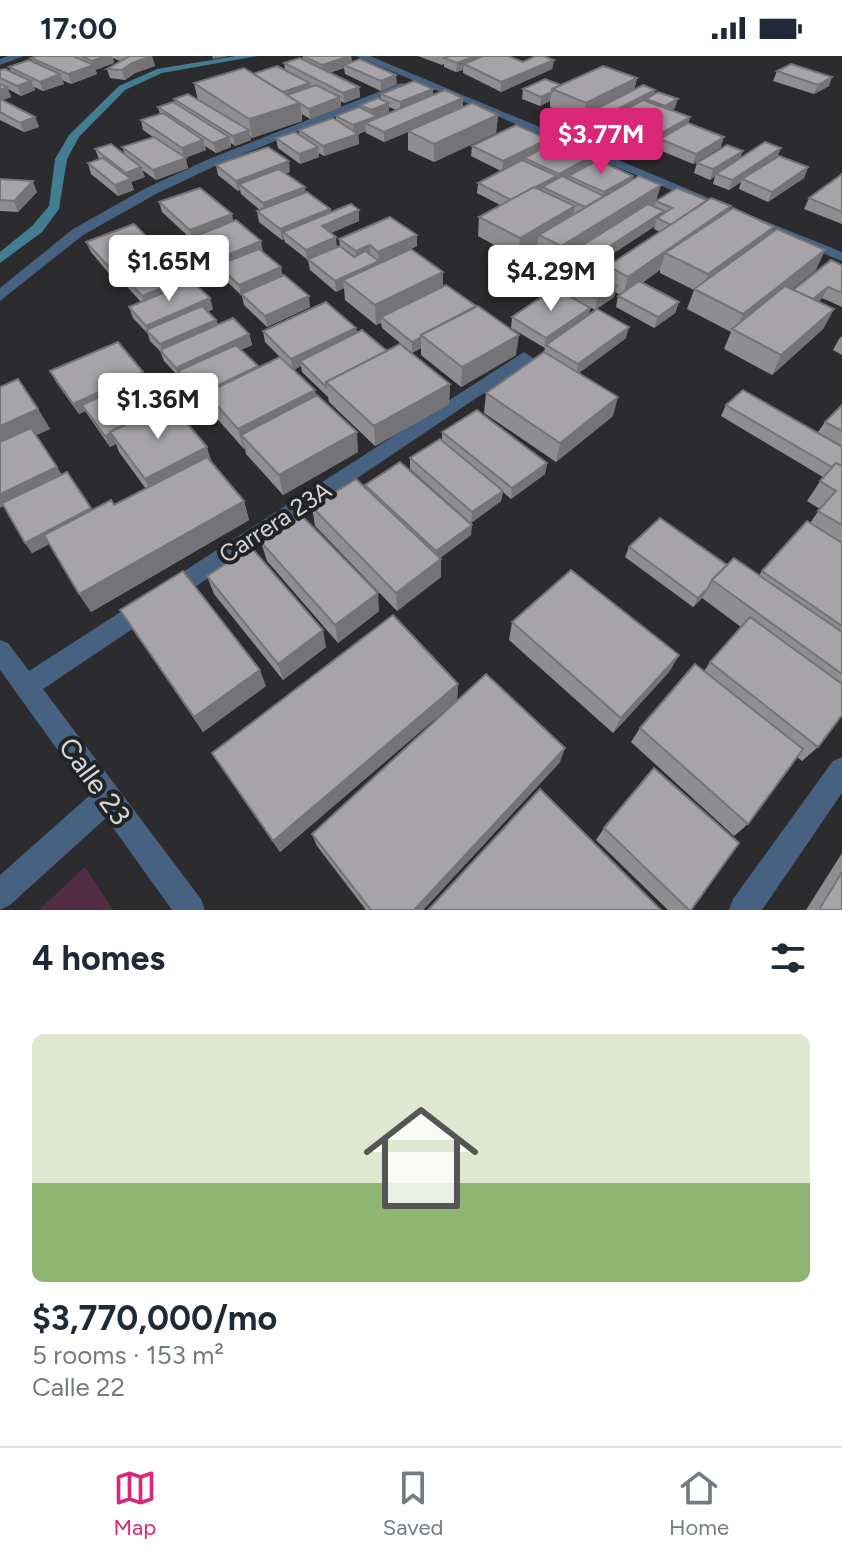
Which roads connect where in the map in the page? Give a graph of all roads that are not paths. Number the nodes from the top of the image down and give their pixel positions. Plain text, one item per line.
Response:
1 (19, 56) edge
2 (361, 56) edge
3 (0, 62) edge
4 (418, 80) junction
5 (714, 204) edge
6 (742, 215) edge
7 (842, 257) edge
8 (0, 296) edge
9 (524, 358) dead end
10 (0, 651) edge
11 (27, 686) junction
12 (842, 770) edge
13 (106, 799) junction
14 (0, 895) edge
15 (190, 910) edge
16 (744, 910) edge

1 - 3 street
2 - 4 street
4 - 5 street
4 - 8 street
6 - 7 street
9 - 11 street, Carrera 23A
10 - 11 street, Calle 23
11 - 13 street, Calle 23
12 - 16 street
13 - 14 street
13 - 15 street, Calle 23

